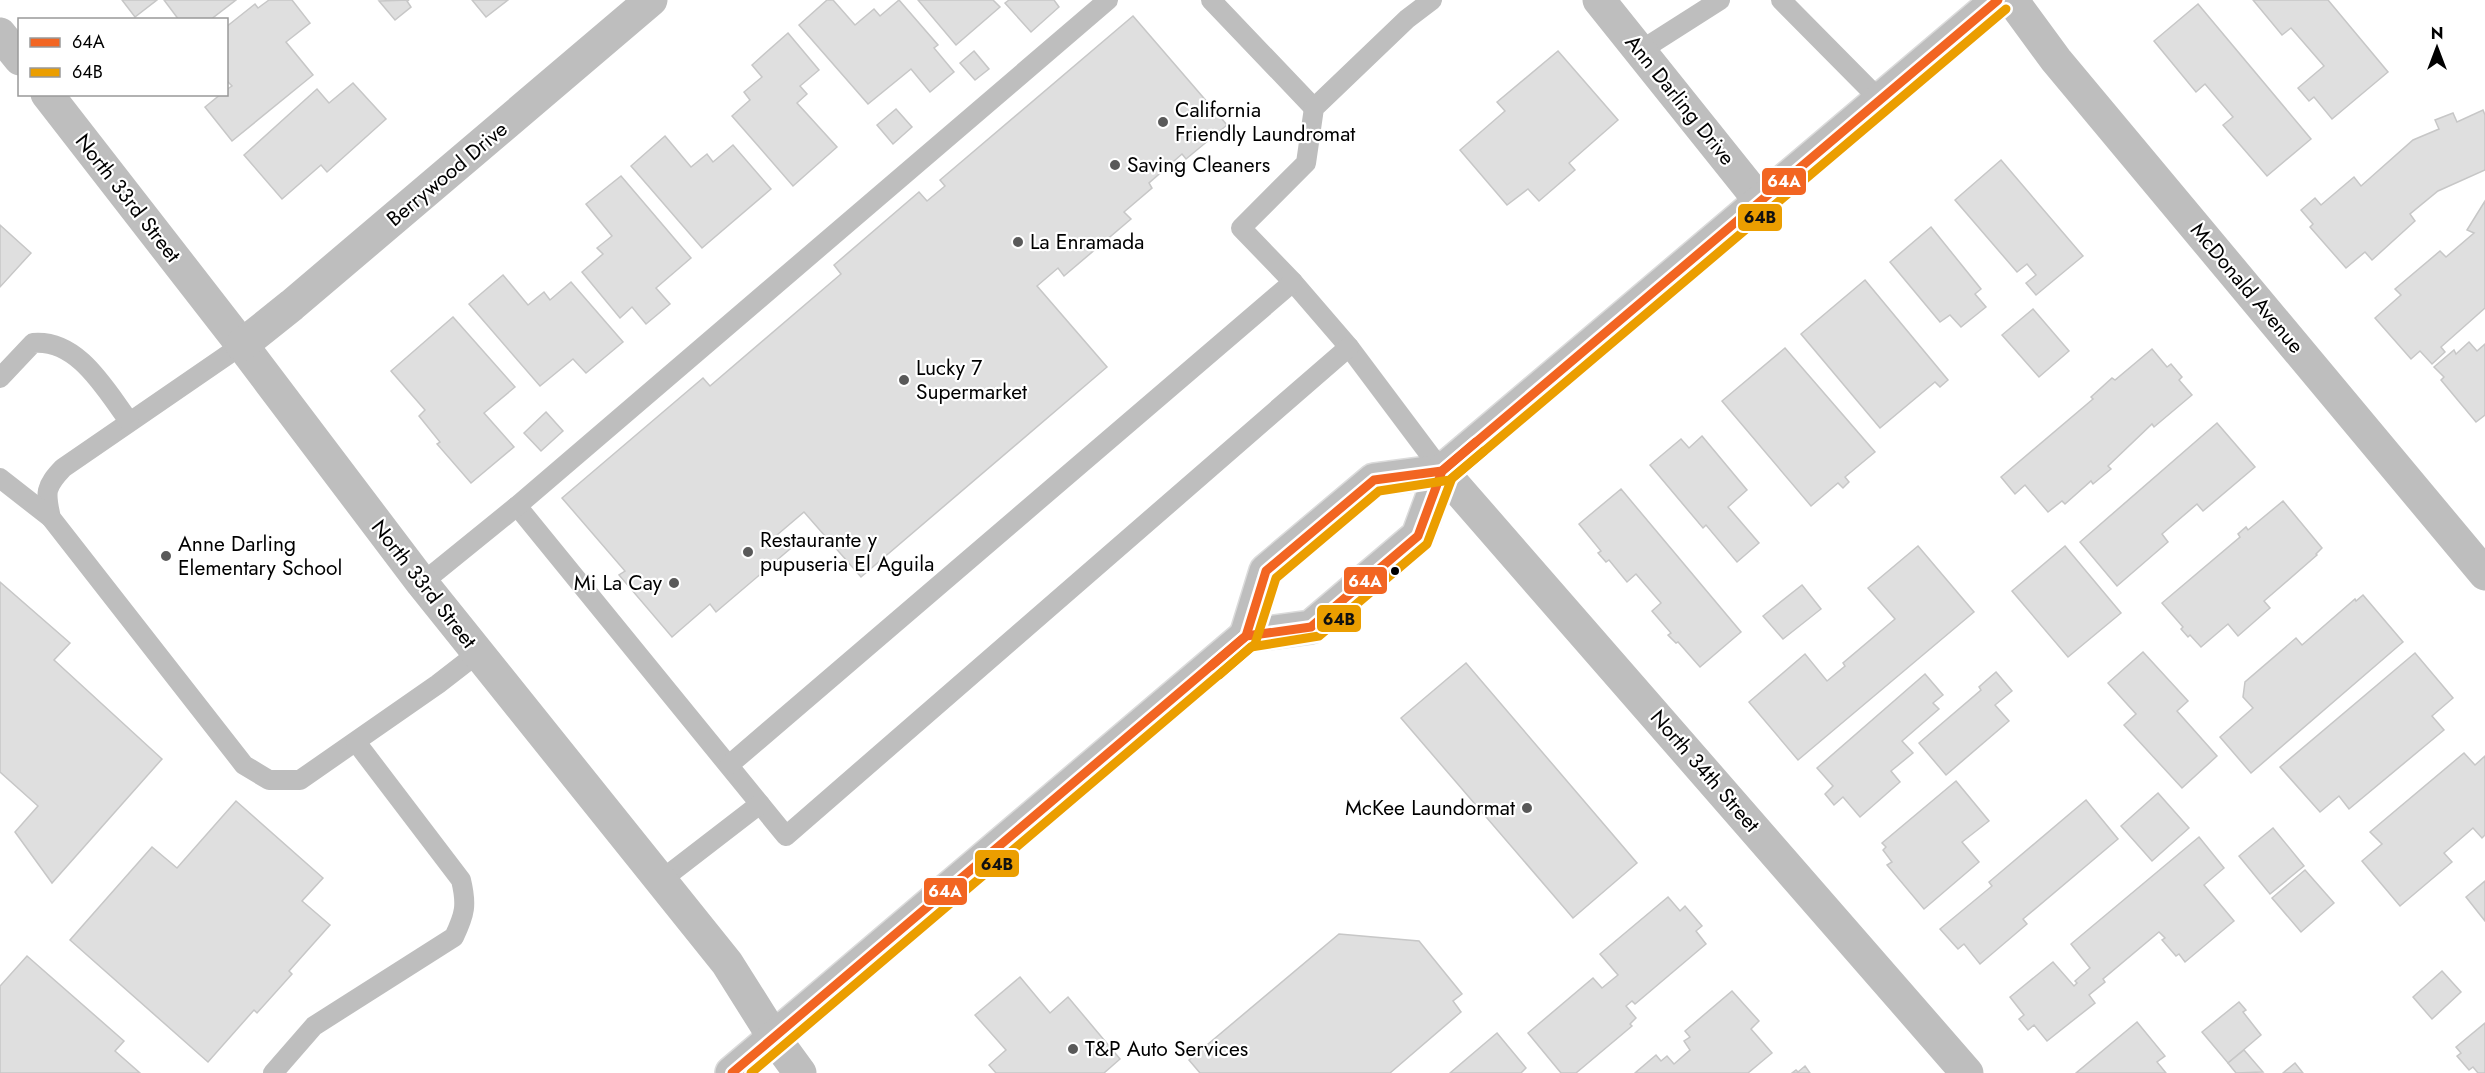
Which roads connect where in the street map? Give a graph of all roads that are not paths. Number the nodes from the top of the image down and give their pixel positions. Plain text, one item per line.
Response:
1 (651, 0) edge
2 (1108, 0) edge
3 (1211, 0) edge
4 (1432, 0) edge
5 (1599, 0) edge
6 (1720, 0) edge
7 (1781, 0) edge
8 (1998, 0) edge
9 (2012, 0) edge
10 (0, 34) edge
11 (1640, 51) junction
12 (18, 56) edge
13 (49, 96) edge
14 (1880, 100) junction
15 (1314, 108) junction
16 (1760, 201) junction
17 (1293, 282) junction
18 (242, 345) junction
19 (1349, 347) junction
20 (0, 378) edge
21 (129, 421) junction
22 (1442, 471) junction
23 (0, 478) edge
24 (517, 506) junction
25 (51, 518) junction
26 (2485, 574) edge
27 (422, 583) junction
28 (1246, 636) junction
29 (478, 653) junction
30 (356, 741) junction
31 (729, 765) junction
32 (760, 804) junction
33 (660, 881) junction
34 (773, 1036) junction
35 (273, 1073) edge
36 (732, 1073) edge
37 (800, 1073) edge
38 (1967, 1073) edge

1 - 18 street, Berrywood Drive
2 - 24 lane
3 - 15 lane
4 - 15 lane
5 - 11 street, Ann Darling Drive
6 - 11 lane
7 - 14 lane
8 - 14 street
9 - 26 street, McDonald Avenue
10 - 12 street
11 - 16 street, Ann Darling Drive
13 - 18 street, North 33rd Street
14 - 16 street
15 - 17 lane
16 - 22 street
17 - 19 lane
17 - 31 lane
18 - 21 lane
18 - 27 street, North 33rd Street
19 - 22 lane
19 - 32 lane
20 - 21 lane
21 - 25 lane
22 - 28 street
22 - 28 street
22 - 38 street, North 34th Street
23 - 25 lane
24 - 27 lane
24 - 31 lane
25 - 30 lane
27 - 29 street, North 33rd Street
28 - 34 street
29 - 30 lane
29 - 33 street, North 33rd Street
30 - 35 lane
31 - 32 lane
32 - 33 lane
33 - 34 street, North 33rd Street
34 - 36 street
34 - 37 street, North 33rd Street

